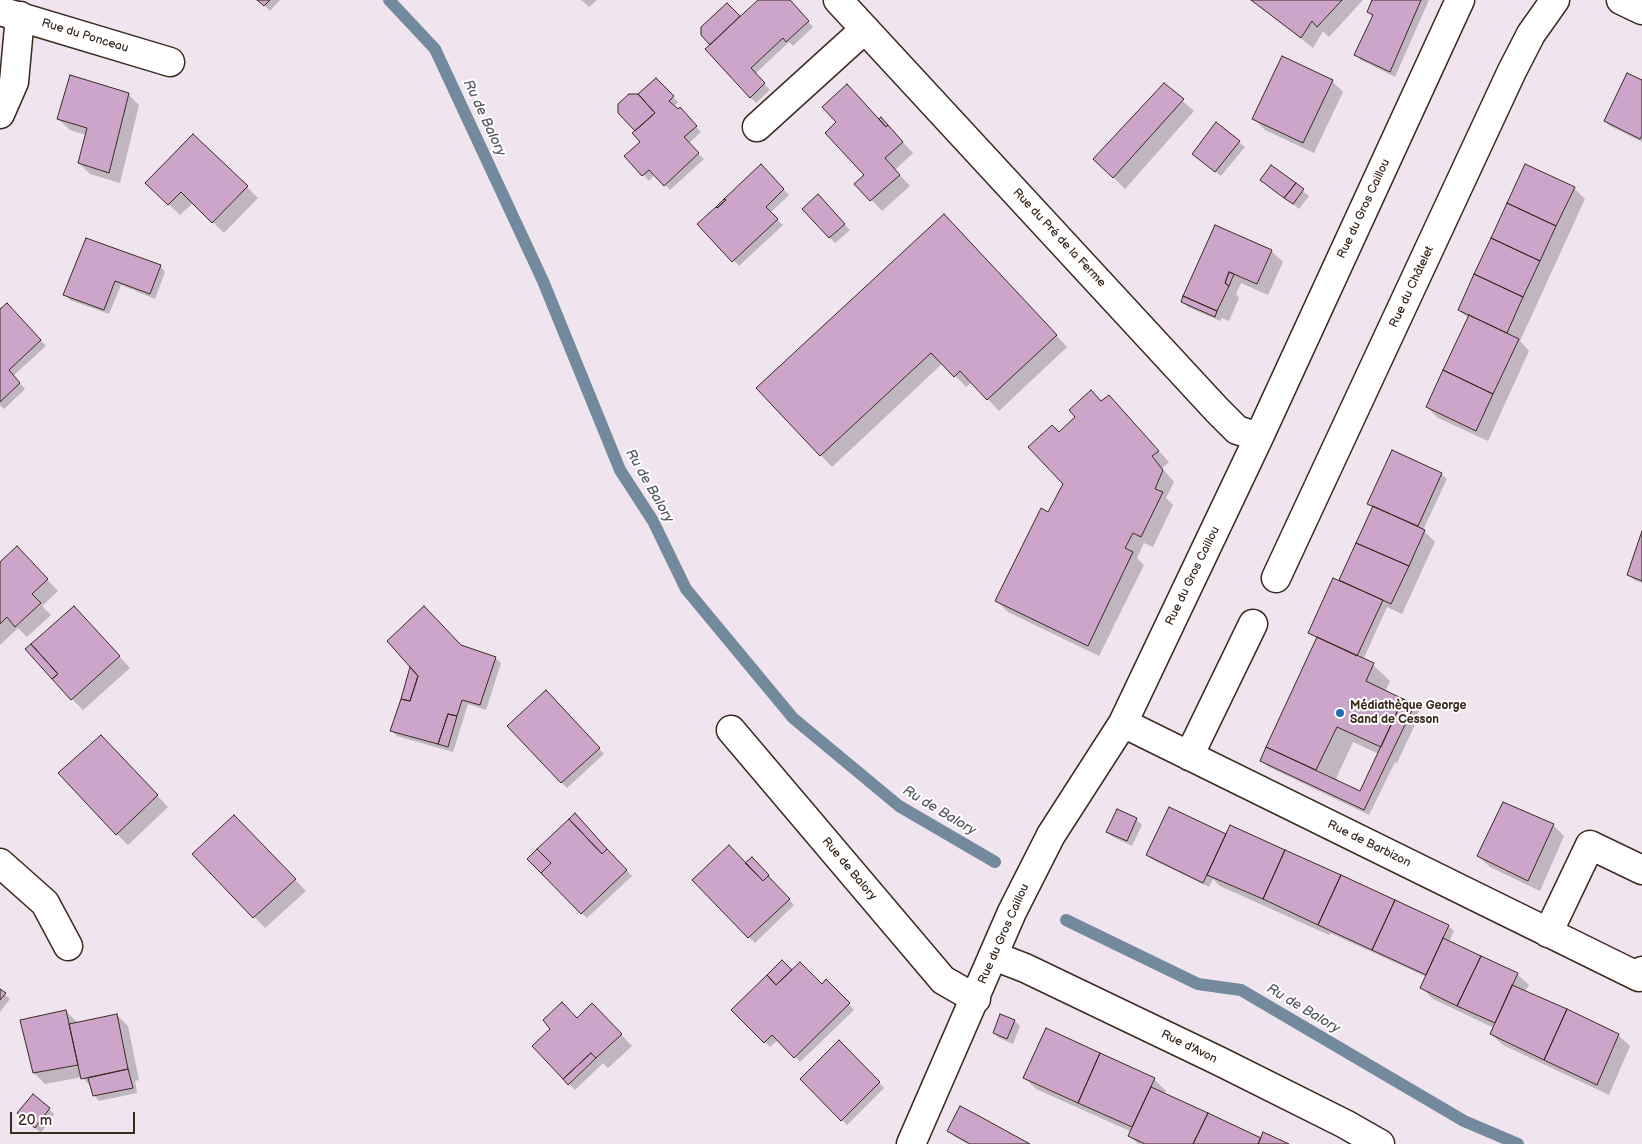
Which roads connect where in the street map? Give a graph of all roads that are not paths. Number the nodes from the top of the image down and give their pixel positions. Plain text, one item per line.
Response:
1 (838, 0) edge
2 (1460, 0) edge
3 (1555, 0) edge
4 (1621, 0) edge
5 (1642, 10) edge
6 (10, 13) edge
7 (865, 28) junction
8 (170, 62) dead end
9 (0, 114) edge
10 (757, 127) dead end
11 (1259, 437) junction
12 (1276, 578) dead end
13 (1254, 624) dead end
14 (1122, 723) junction
15 (730, 730) dead end
16 (1189, 756) junction
17 (0, 863) edge
18 (1642, 870) edge
19 (1548, 933) junction
20 (68, 946) dead end
21 (994, 956) junction
22 (1642, 971) edge
23 (976, 999) junction
24 (911, 1144) edge
25 (1380, 1144) edge

1 - 7 street, Rue du Pré de la Ferme
2 - 11 street, Rue du Gros Caillou
3 - 12 street, Rue du Châtelet
4 - 5 street
6 - 8 street, Rue du Ponceau
6 - 9 street
7 - 10 street
7 - 11 street, Rue du Pré de la Ferme
11 - 14 street, Rue du Gros Caillou
13 - 16 street
14 - 16 street, Rue de Barbizon
14 - 21 street, Rue du Gros Caillou
15 - 23 street, Rue de Balory
16 - 19 street, Rue de Barbizon
17 - 20 street
18 - 19 street
19 - 22 street, Rue de Barbizon
21 - 23 street, Rue du Gros Caillou
21 - 25 street, Rue d'Avon
23 - 24 street, Rue du Gros Caillou

